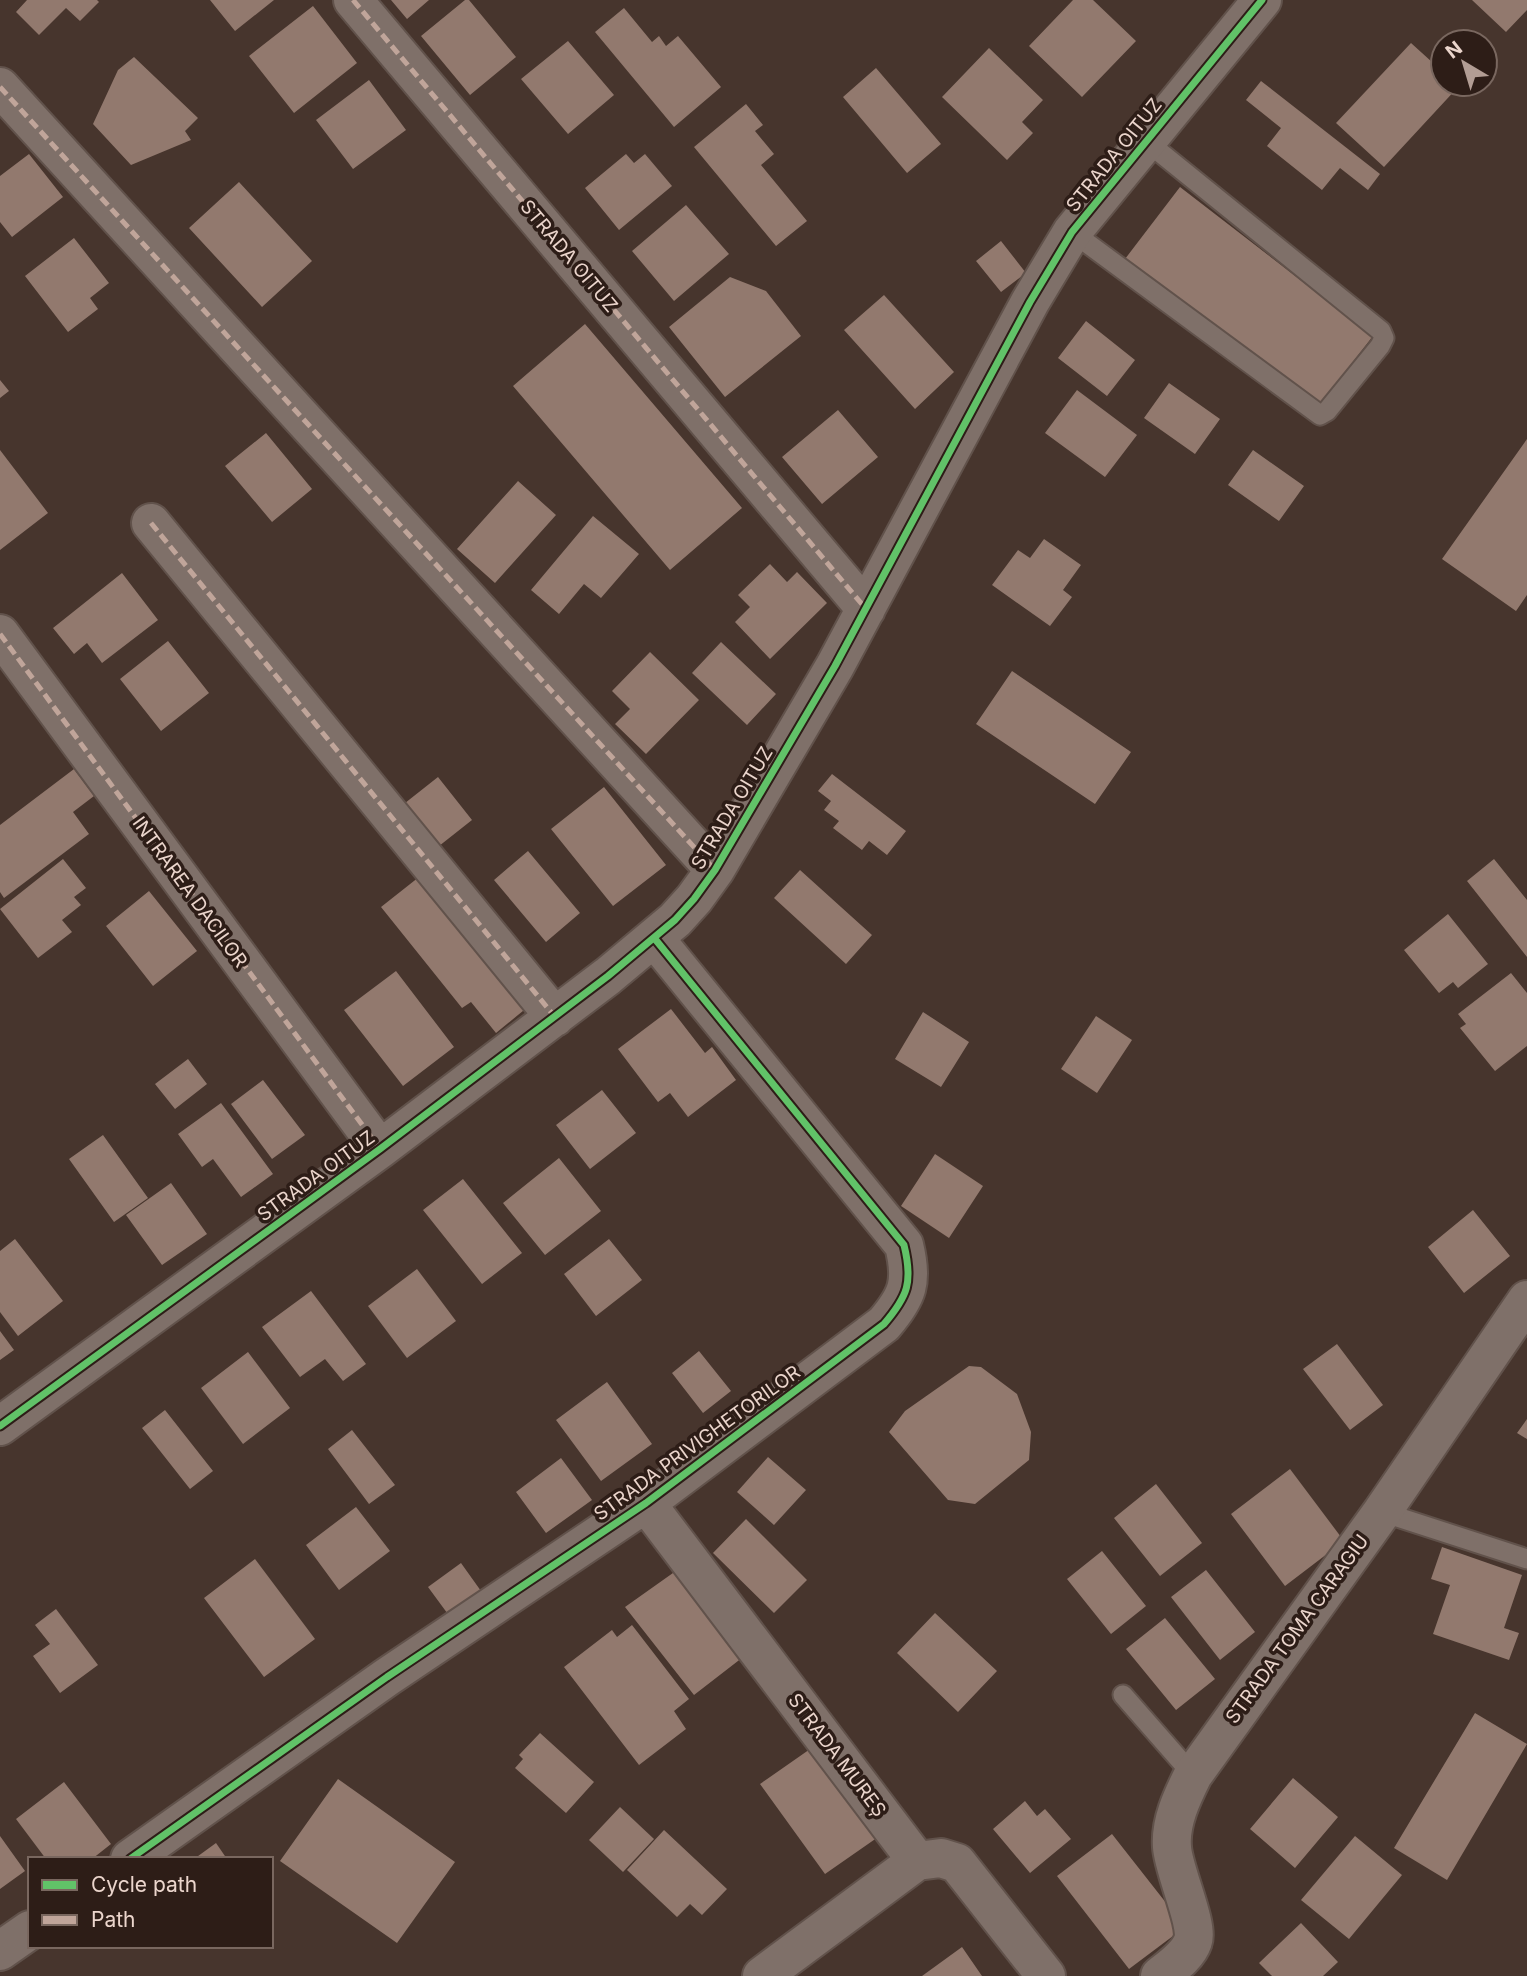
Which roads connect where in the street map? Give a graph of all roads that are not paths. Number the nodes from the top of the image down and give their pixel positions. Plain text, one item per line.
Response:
1 (353, 0) edge
2 (1262, 0) edge
3 (0, 87) edge
4 (1146, 141) junction
5 (1072, 232) junction
6 (151, 523) dead end
7 (866, 609) junction
8 (0, 634) edge
9 (715, 870) junction
10 (655, 939) junction
11 (555, 1017) junction
12 (380, 1149) junction
13 (1527, 1300) edge
14 (0, 1426) edge
15 (646, 1503) junction
16 (1382, 1512) junction
17 (1527, 1559) edge
18 (1124, 1695) dead end
19 (1193, 1775) junction
20 (133, 1857) edge
21 (917, 1861) junction
22 (28, 1931) edge
23 (0, 1951) edge
24 (762, 1976) edge
25 (1046, 1976) edge
26 (1160, 1976) edge

1 - 7 street, STRADA OITUZ
2 - 4 street, STRADA OITUZ
3 - 9 street
4 - 5 street, STRADA OITUZ
4 - 5 lane
5 - 7 street, STRADA OITUZ
6 - 11 street
7 - 9 street, STRADA OITUZ
8 - 12 street, INTRAREA DACILOR
9 - 10 street, STRADA OITUZ
10 - 11 street, STRADA OITUZ
10 - 15 street, STRADA PRIVIGHETORILOR
11 - 12 street, STRADA OITUZ
12 - 14 street, STRADA OITUZ
13 - 16 street, STRADA TOMA CARAGIU
15 - 20 street, STRADA PRIVIGHETORILOR
15 - 21 street, STRADA MUREȘ
16 - 17 lane
16 - 19 street, STRADA TOMA CARAGIU
18 - 19 lane
19 - 26 street, STRADA TOMA CARAGIU
21 - 24 street
21 - 25 street
22 - 23 street

